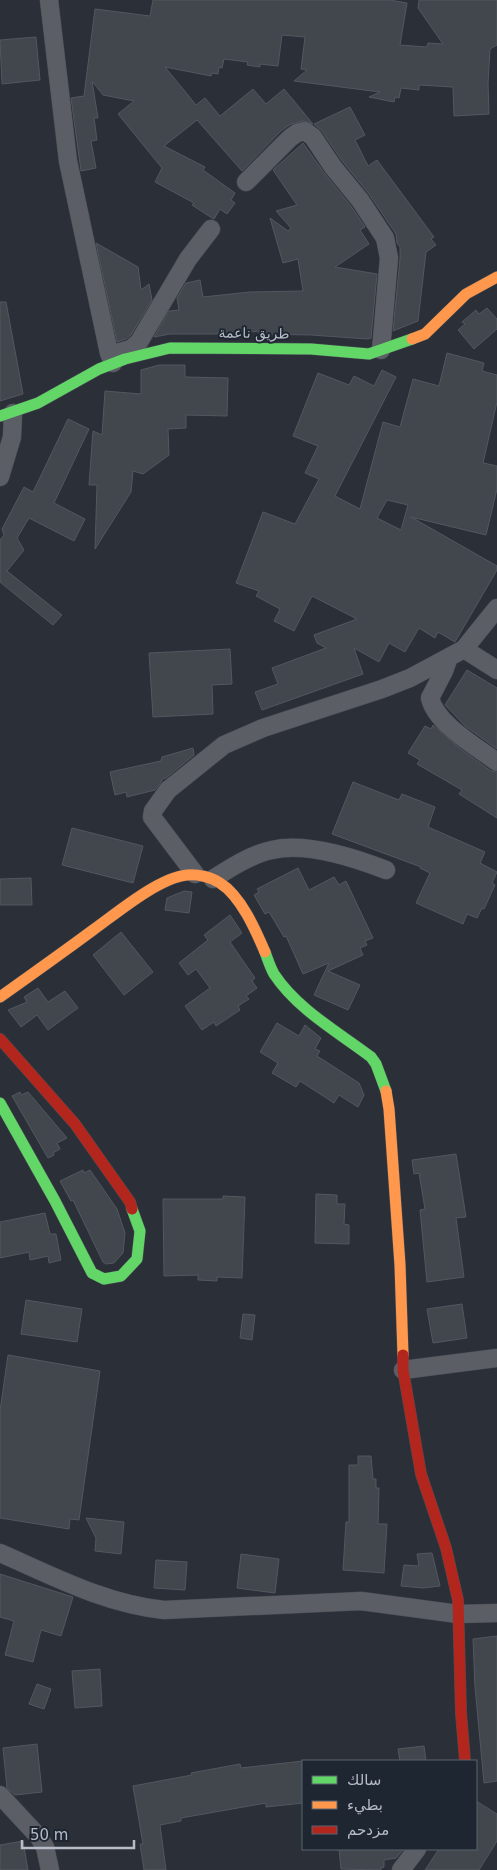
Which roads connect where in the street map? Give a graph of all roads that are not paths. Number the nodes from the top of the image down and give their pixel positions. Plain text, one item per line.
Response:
1 (49, 0) edge
2 (246, 182) dead end
3 (212, 229) dead end
4 (497, 277) edge
5 (381, 350) junction
6 (111, 358) junction
7 (7, 415) edge
8 (0, 478) edge
9 (497, 608) edge
10 (456, 653) junction
11 (497, 670) edge
12 (497, 762) edge
13 (386, 870) dead end
14 (195, 874) junction
15 (213, 879) junction
16 (0, 996) edge
17 (0, 1039) edge
18 (0, 1103) edge
19 (497, 1358) edge
20 (403, 1370) junction
21 (0, 1553) edge
22 (497, 1613) edge
23 (458, 1614) junction
24 (465, 1760) edge
25 (0, 1795) edge
26 (416, 1850) edge
27 (50, 1870) edge
28 (401, 1870) edge

1 - 6 street
2 - 5 street
3 - 6 street
4 - 5 street, طريق ناعمة
5 - 6 street, طريق ناعمة
6 - 7 street, طريق ناعمة
7 - 8 street
9 - 10 street
10 - 11 street
10 - 12 street
10 - 14 street
13 - 15 street
14 - 15 street
14 - 16 street
15 - 20 street
17 - 18 street
19 - 20 street
20 - 23 street
21 - 23 street
22 - 23 street
23 - 24 street
25 - 27 street
26 - 28 street

